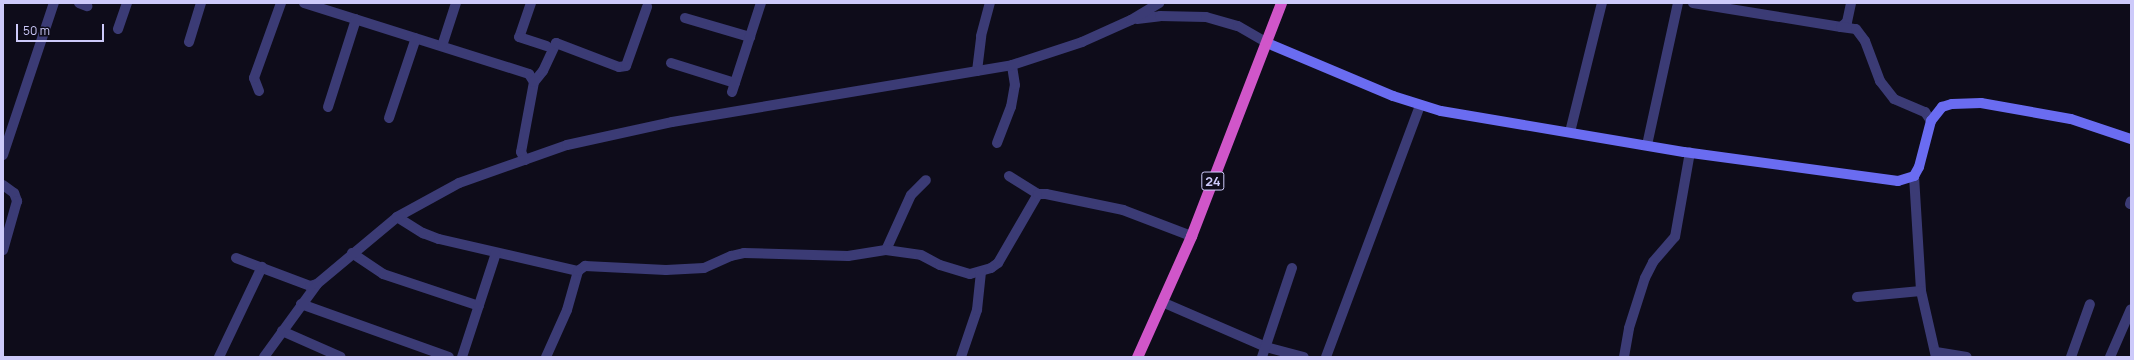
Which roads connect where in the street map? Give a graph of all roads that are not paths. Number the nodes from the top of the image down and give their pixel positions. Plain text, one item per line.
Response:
1 (54, 3) edge
2 (127, 3) edge
3 (201, 3) edge
4 (282, 3) edge
5 (304, 3) edge
6 (456, 3) edge
7 (531, 3) edge
8 (761, 3) edge
9 (990, 3) edge
10 (1159, 3) edge
11 (1281, 3) edge
12 (1602, 3) edge
13 (1678, 3) edge
14 (1693, 3) edge
15 (1851, 3) edge
16 (647, 7) dead end
17 (685, 18) dead end
18 (356, 19) junction
19 (1131, 20) junction
20 (1841, 27) junction
21 (118, 30) dead end
22 (750, 37) junction
23 (416, 38) junction
24 (189, 42) dead end
25 (1267, 43) junction
26 (442, 46) junction
27 (547, 46) dead end
28 (671, 63) dead end
29 (1012, 65) junction
30 (977, 71) junction
31 (534, 82) junction
32 (259, 91) dead end
33 (1420, 106) junction
34 (328, 107) dead end
35 (389, 118) dead end
36 (1930, 121) junction
37 (1570, 132) junction
38 (2131, 139) edge
39 (997, 143) dead end
40 (1647, 145) junction
41 (1690, 152) junction
42 (3, 155) edge
43 (525, 160) junction
44 (1009, 176) dead end
45 (1914, 176) junction
46 (926, 180) dead end
47 (3, 185) edge
48 (1038, 194) junction
49 (397, 217) junction
50 (1191, 236) junction
51 (3, 250) edge
52 (886, 250) junction
53 (496, 252) junction
54 (352, 253) junction
55 (236, 258) dead end
56 (262, 267) junction
57 (1292, 268) dead end
58 (578, 271) junction
59 (981, 272) junction
60 (317, 284) junction
61 (1921, 291) junction
62 (1858, 296) dead end
63 (1162, 302) junction
64 (301, 304) junction
65 (2090, 304) dead end
66 (479, 306) junction
67 (2131, 310) edge
68 (282, 331) junction
69 (1266, 347) junction
70 (1936, 354) edge
71 (219, 357) edge
72 (264, 357) edge
73 (340, 357) edge
74 (448, 357) edge
75 (462, 357) edge
76 (546, 357) edge
77 (961, 357) edge
78 (1137, 357) edge
79 (1262, 357) edge
80 (1304, 357) edge
81 (1326, 357) edge
82 (1624, 357) edge
83 (1967, 357) edge
84 (2071, 357) edge
85 (2110, 357) edge

1 - 42 street
2 - 21 street
3 - 24 street
4 - 32 street
5 - 18 street
6 - 26 street
7 - 27 street
8 - 22 street
9 - 30 street
10 - 19 street
11 - 25 highway, 24
12 - 37 street
13 - 40 street
14 - 20 street
15 - 20 street
16 - 31 street
17 - 22 street
18 - 23 street
18 - 34 street
19 - 25 street
19 - 29 street
20 - 36 street
22 - 28 street
23 - 26 street
23 - 35 street
25 - 33 main road
25 - 50 highway, 24
26 - 31 street
29 - 30 street
29 - 39 street
30 - 43 street
31 - 43 street
33 - 37 main road
33 - 81 street
36 - 38 main road
36 - 45 main road
37 - 40 main road
40 - 41 main road
41 - 45 main road
41 - 82 street
43 - 49 street
44 - 48 street
45 - 61 street
46 - 52 street
47 - 51 street
48 - 50 street
48 - 59 street
49 - 53 street
49 - 54 street
50 - 63 highway, 24
52 - 58 street
52 - 59 street
53 - 58 street
53 - 66 street
54 - 60 street
54 - 66 street
55 - 56 street
56 - 60 street
56 - 71 street
57 - 69 street
58 - 76 street
59 - 77 street
60 - 64 street
61 - 62 street
61 - 70 street
63 - 69 street
63 - 78 highway, 24
64 - 68 street
64 - 74 street
65 - 84 street
66 - 75 street
67 - 85 street
68 - 72 street
68 - 73 street
69 - 79 street
69 - 80 street
70 - 83 street

